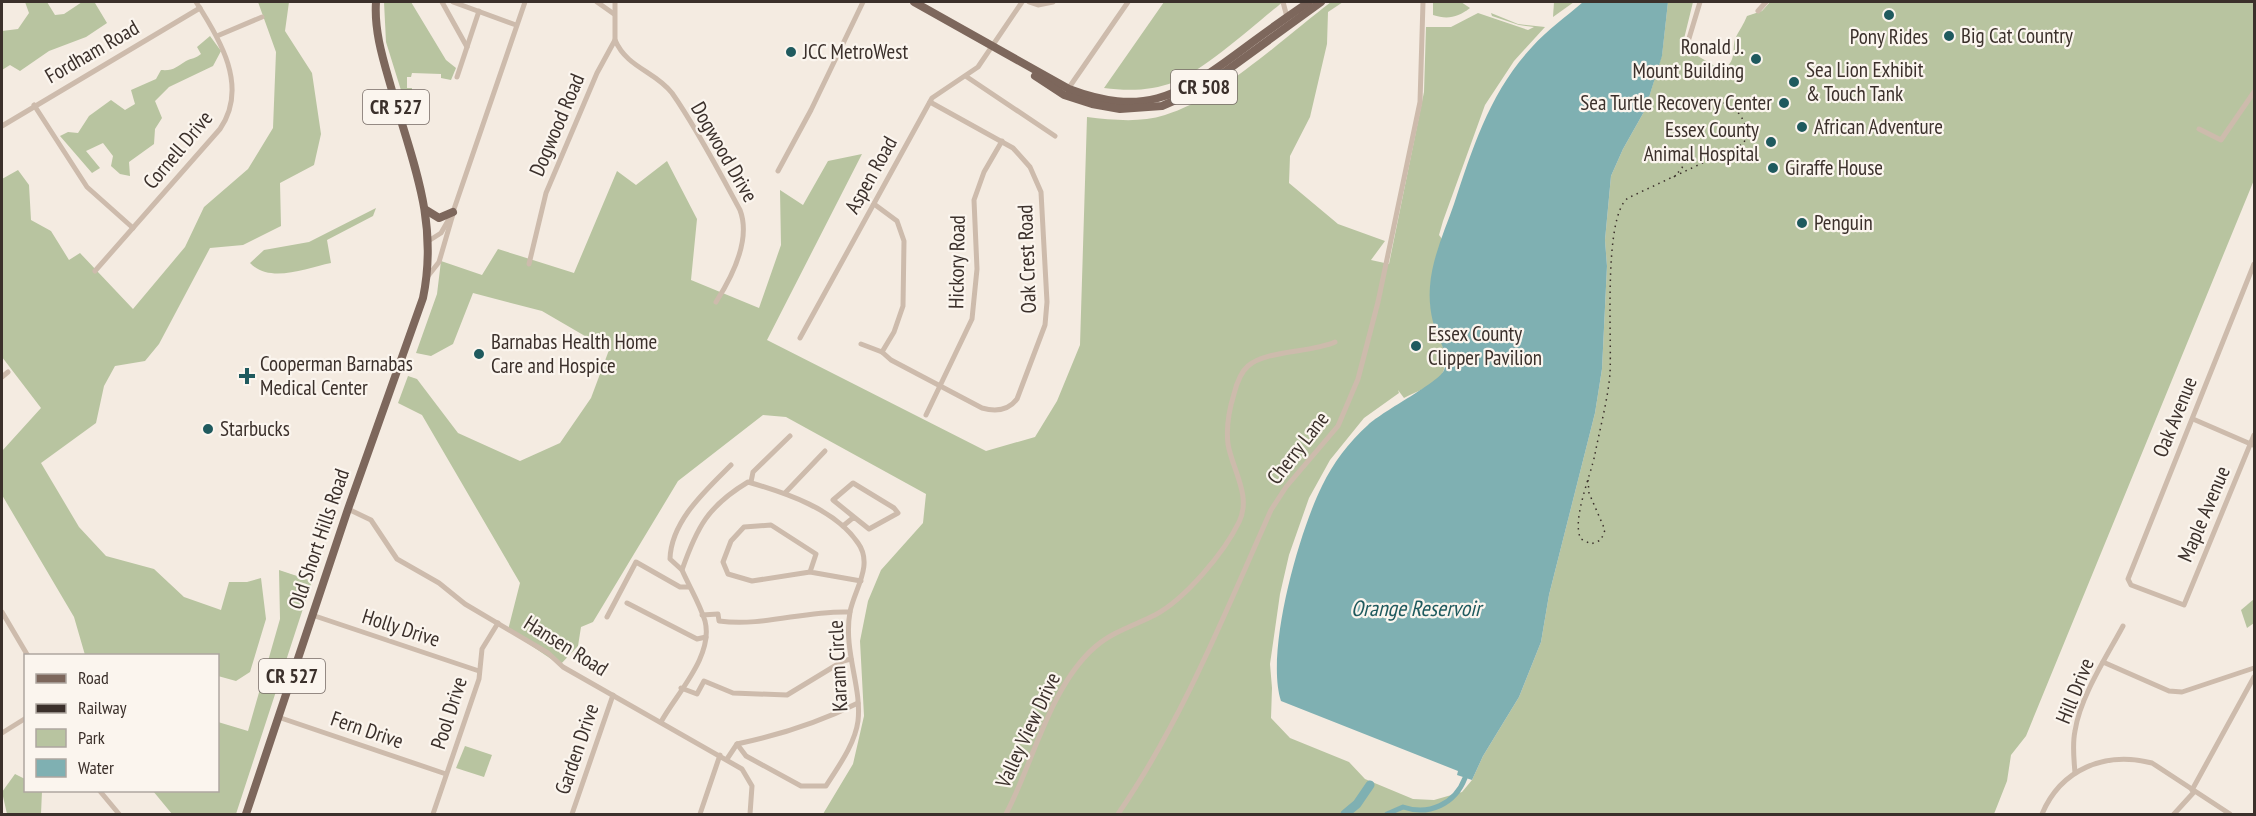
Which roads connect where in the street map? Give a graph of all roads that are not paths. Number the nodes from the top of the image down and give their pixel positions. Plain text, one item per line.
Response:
1 (196, 2) edge
2 (376, 2) edge
3 (442, 2) edge
4 (453, 2) edge
5 (525, 2) edge
6 (597, 2) edge
7 (615, 2) edge
8 (863, 2) edge
9 (914, 2) edge
10 (1022, 2) edge
11 (1029, 2) edge
12 (1053, 2) edge
13 (1128, 2) edge
14 (1283, 2) edge
15 (1310, 2) edge
16 (1321, 2) edge
17 (1423, 2) edge
18 (1700, 2) edge
19 (1766, 2) edge
20 (200, 8) junction
21 (479, 11) junction
22 (1758, 11) dead end
23 (614, 14) junction
24 (262, 17) dead end
25 (1287, 17) junction
26 (516, 25) junction
27 (217, 36) junction
28 (615, 40) junction
29 (1687, 45) dead end
30 (467, 47) junction
31 (992, 48) junction
32 (457, 77) dead end
33 (967, 77) junction
34 (1066, 92) junction
35 (2254, 92) edge
36 (930, 102) junction
37 (34, 105) junction
38 (2, 126) edge
39 (2199, 129) dead end
40 (1055, 136) dead end
41 (1002, 141) junction
42 (778, 171) dead end
43 (874, 204) junction
44 (426, 210) junction
45 (453, 212) junction
46 (133, 228) junction
47 (430, 240) junction
48 (529, 264) dead end
49 (2254, 264) edge
50 (95, 271) dead end
51 (428, 276) junction
52 (716, 302) dead end
53 (800, 338) dead end
54 (1335, 342) dead end
55 (861, 344) dead end
56 (882, 352) junction
57 (8, 372) dead end
58 (2, 377) edge
59 (941, 386) junction
60 (926, 415) dead end
61 (2193, 419) junction
62 (2254, 435) edge
63 (790, 436) dead end
64 (2253, 445) edge
65 (825, 451) dead end
66 (731, 465) dead end
67 (752, 483) junction
68 (785, 493) junction
69 (348, 509) junction
70 (854, 517) junction
71 (843, 526) junction
72 (681, 570) junction
73 (810, 572) junction
74 (861, 581) junction
75 (689, 587) junction
76 (627, 603) dead end
77 (2184, 605) joint
78 (2, 612) edge
79 (850, 612) junction
80 (312, 615) junction
81 (702, 615) junction
82 (607, 617) dead end
83 (498, 623) junction
84 (2123, 626) dead end
85 (706, 637) junction
86 (27, 654) edge
87 (851, 659) junction
88 (2103, 662) junction
89 (2254, 668) edge
90 (479, 671) junction
91 (2254, 677) edge
92 (681, 688) junction
93 (613, 695) junction
94 (858, 703) junction
95 (278, 717) junction
96 (24, 719) edge
97 (661, 722) junction
98 (2, 733) edge
99 (737, 744) junction
100 (720, 755) junction
101 (727, 759) junction
102 (2075, 773) junction
103 (446, 774) junction
104 (2193, 791) junction
105 (101, 792) edge
106 (119, 814) edge
107 (246, 814) edge
108 (432, 814) edge
109 (572, 814) edge
110 (700, 814) edge
111 (750, 814) edge
112 (1006, 814) edge
113 (1119, 814) edge
114 (2042, 814) edge
115 (2174, 814) edge
116 (2230, 814) edge

1 - 20 street, Cornell Drive
2 - 44 main road, CR 527
3 - 30 street
4 - 21 street
5 - 26 street, Old Short Hills Road
6 - 23 street
7 - 23 street
8 - 42 street
9 - 31 main road, CR 508
10 - 31 street, Aspen Road
11 - 12 street
13 - 34 street
14 - 25 street
15 - 25 main road, CR 508
16 - 34 main road, CR 508
17 - 113 street, Cherry Lane
18 - 29 street
19 - 22 street
20 - 27 street, Cornell Drive
20 - 37 street, Fordham Road
21 - 26 street
21 - 30 street
23 - 28 street
24 - 27 street
25 - 34 main road, CR 508
26 - 45 street, Old Short Hills Road
27 - 46 street, Cornell Drive
28 - 48 street, Dogwood Road
28 - 52 street, Dogwood Drive
30 - 32 street
31 - 33 street, Aspen Road
31 - 34 main road, CR 508
33 - 36 street, Aspen Road
33 - 40 street
35 - 39 street
36 - 41 street, Oak Crest Road
36 - 43 street, Aspen Road
37 - 38 street, Fordham Road
37 - 46 street
41 - 59 street, Hickory Road
41 - 59 street, Oak Crest Road
43 - 53 street, Aspen Road
43 - 56 street
44 - 45 main road
44 - 47 main road, CR 527
45 - 47 street, Old Short Hills Road
45 - 51 street, Old Short Hills Road
46 - 50 street, Cornell Drive
47 - 51 main road, Old Short Hills Road / CR 527
49 - 61 street, Oak Avenue
51 - 69 main road, Old Short Hills Road / CR 527
54 - 112 street, Valley View Drive
55 - 56 street, Oak Crest Road
56 - 59 street, Oak Crest Road
57 - 58 street
59 - 60 street, Hickory Road
61 - 64 street
61 - 77 street, Oak Avenue
62 - 64 street, Maple Avenue
63 - 67 street
64 - 77 street, Maple Avenue
65 - 68 street
66 - 72 street
67 - 68 street, Karam Circle
67 - 72 street
68 - 71 street, Karam Circle
69 - 80 main road, Old Short Hills Road / CR 527
69 - 83 street, Hansen Road
70 - 70 street
70 - 71 street
71 - 74 street, Karam Circle
72 - 75 street
73 - 73 street
73 - 74 street
74 - 79 street, Karam Circle
75 - 81 street
75 - 82 street
76 - 85 street
78 - 86 street
79 - 81 street
79 - 87 street, Karam Circle
80 - 90 street, Holly Drive
80 - 95 main road, Old Short Hills Road / CR 527
81 - 85 street
83 - 90 street, Pool Drive
83 - 93 street, Hansen Road
84 - 88 street, Hill Drive
85 - 92 street
87 - 92 street
87 - 94 street, Karam Circle
88 - 89 street
88 - 102 street, Hill Drive
90 - 103 street, Pool Drive
91 - 104 street
92 - 97 street
93 - 97 street, Hansen Road
93 - 109 street, Garden Drive
94 - 99 street
94 - 99 street, Karam Circle
95 - 103 street, Fern Drive
95 - 107 main road, Old Short Hills Road / CR 527
96 - 98 street
97 - 100 street, Hansen Road
99 - 101 street
100 - 101 street, Hansen Road
100 - 110 street
101 - 111 street, Hansen Road
102 - 104 street
102 - 114 street
103 - 108 street, Pool Drive
104 - 115 street
104 - 116 street
105 - 106 street

